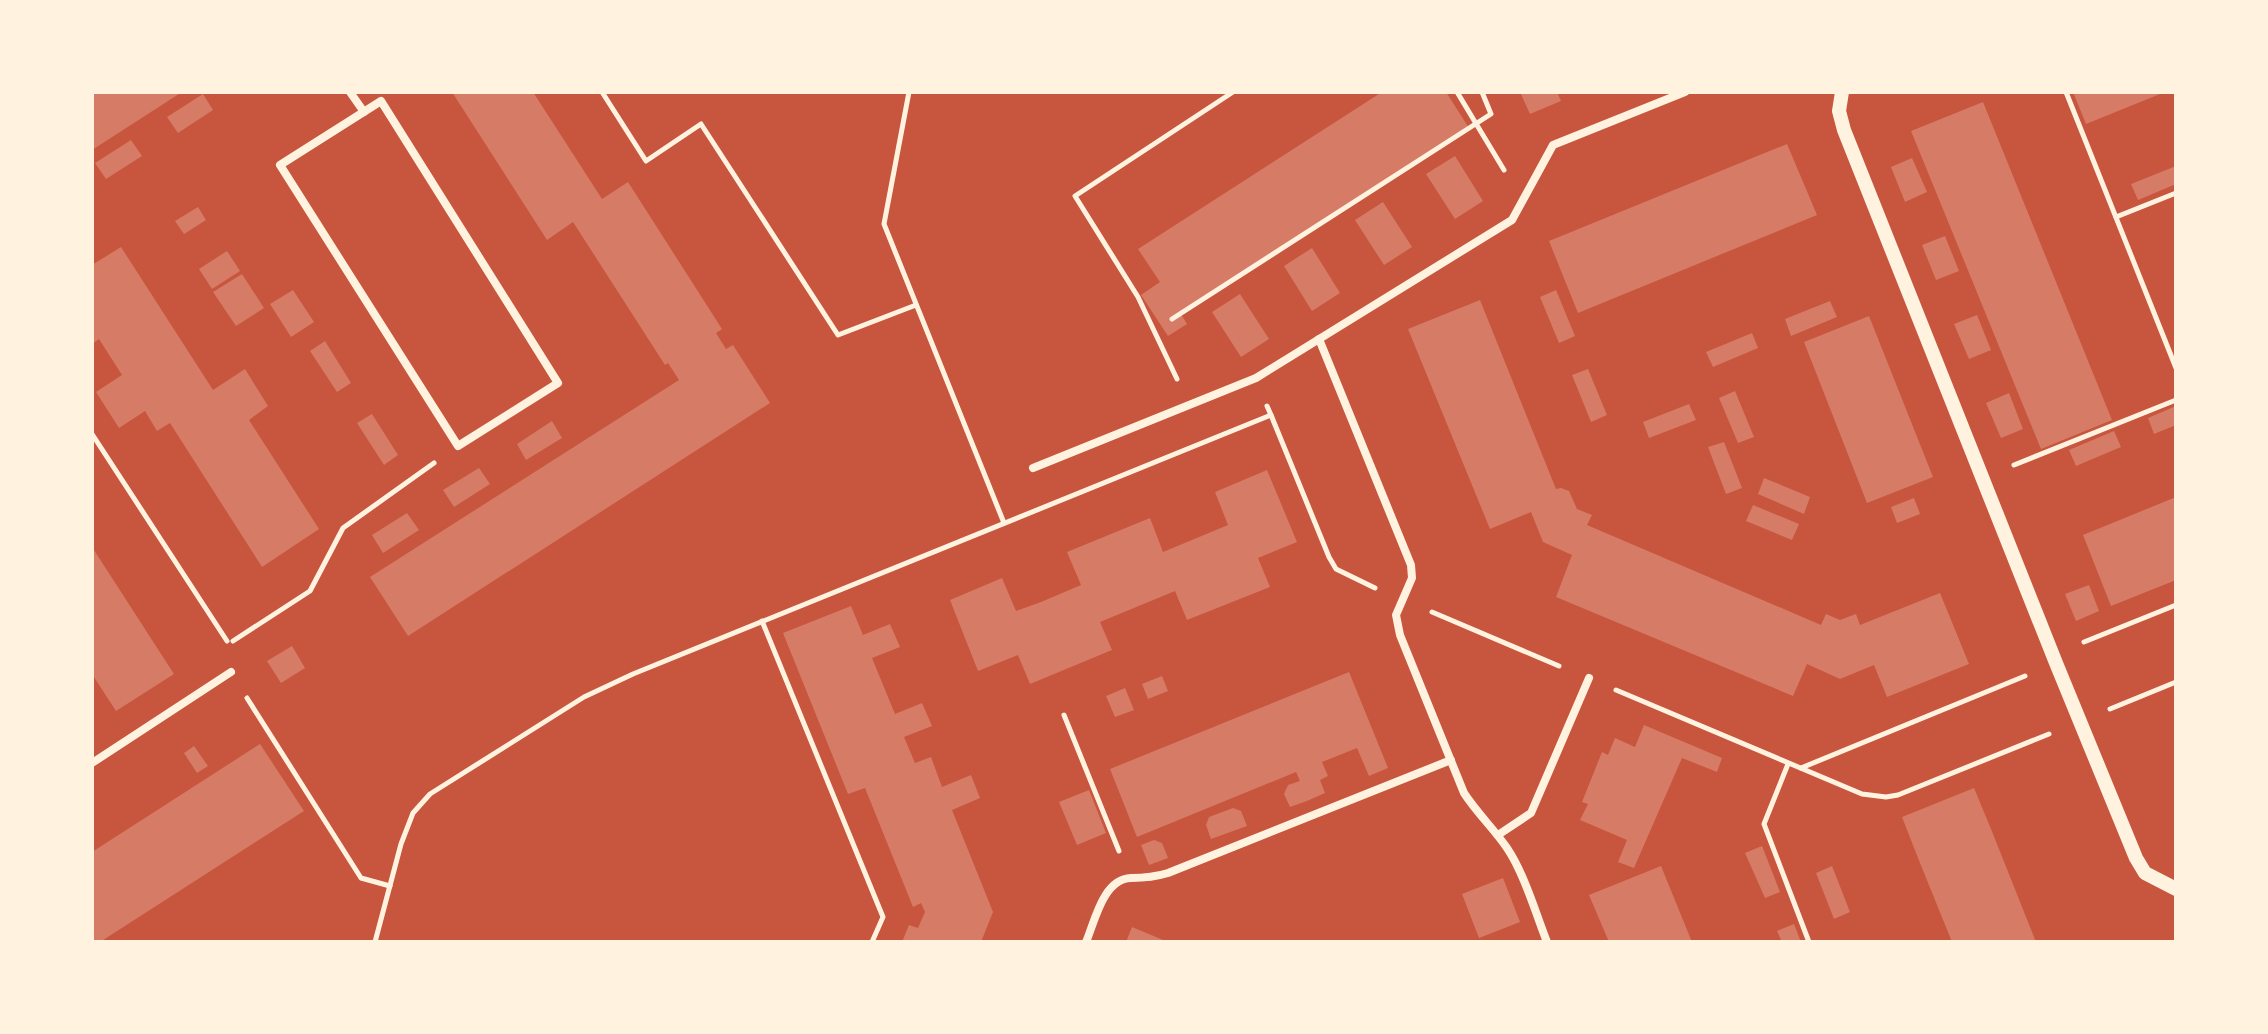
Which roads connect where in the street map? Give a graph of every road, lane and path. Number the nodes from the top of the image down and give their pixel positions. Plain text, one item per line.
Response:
1 (350, 92) edge
2 (602, 92) edge
3 (1233, 92) edge
4 (1457, 92) edge
5 (1482, 92) edge
6 (1685, 92) edge
7 (1842, 92) edge
8 (2066, 92) edge
9 (908, 95) edge
10 (364, 112) junction
11 (2176, 193) edge
12 (1523, 202) junction
13 (2116, 217) junction
14 (916, 305) junction
15 (1172, 319) dead end
16 (1319, 339) junction
17 (2176, 368) edge
18 (1256, 378) junction
19 (2176, 400) edge
20 (1189, 405) junction
21 (1271, 415) junction
22 (92, 434) edge
23 (458, 446) junction
24 (1033, 468) dead end
25 (1983, 478) junction
26 (1004, 523) junction
27 (1403, 599) junction
28 (2176, 605) edge
29 (762, 621) junction
30 (2055, 659) junction
31 (231, 672) joint
32 (1589, 678) junction
33 (2176, 682) edge
34 (1064, 715) dead end
35 (2081, 722) junction
36 (1451, 760) junction
37 (92, 763) edge
38 (1788, 764) junction
39 (1800, 768) junction
40 (1498, 835) junction
41 (1130, 878) junction
42 (390, 886) junction
43 (2176, 889) edge
44 (375, 942) edge
45 (872, 942) edge
46 (1086, 942) edge
47 (1547, 942) edge
48 (1809, 942) edge

1 - 10 street
2 - 14 path
3 - 20 path
4 - 12 path
5 - 15 path
6 - 12 street
7 - 25 street
8 - 13 path
9 - 14 path
10 - 23 street
10 - 23 street
11 - 13 path
12 - 16 street
13 - 17 path
14 - 26 path
16 - 18 street
16 - 27 street
18 - 20 street
18 - 21 path
19 - 25 path
20 - 24 street
21 - 26 path
21 - 27 path
22 - 23 path
25 - 30 street
26 - 29 path
27 - 32 path
27 - 36 street
28 - 30 path
29 - 42 path
29 - 45 path
30 - 35 street
30 - 39 path
31 - 37 street
31 - 42 path
32 - 38 path
32 - 40 street
33 - 35 path
34 - 41 path
35 - 39 path
35 - 43 street
36 - 40 street
36 - 41 street
38 - 39 path
38 - 48 path
40 - 47 street
41 - 46 street
42 - 44 path

